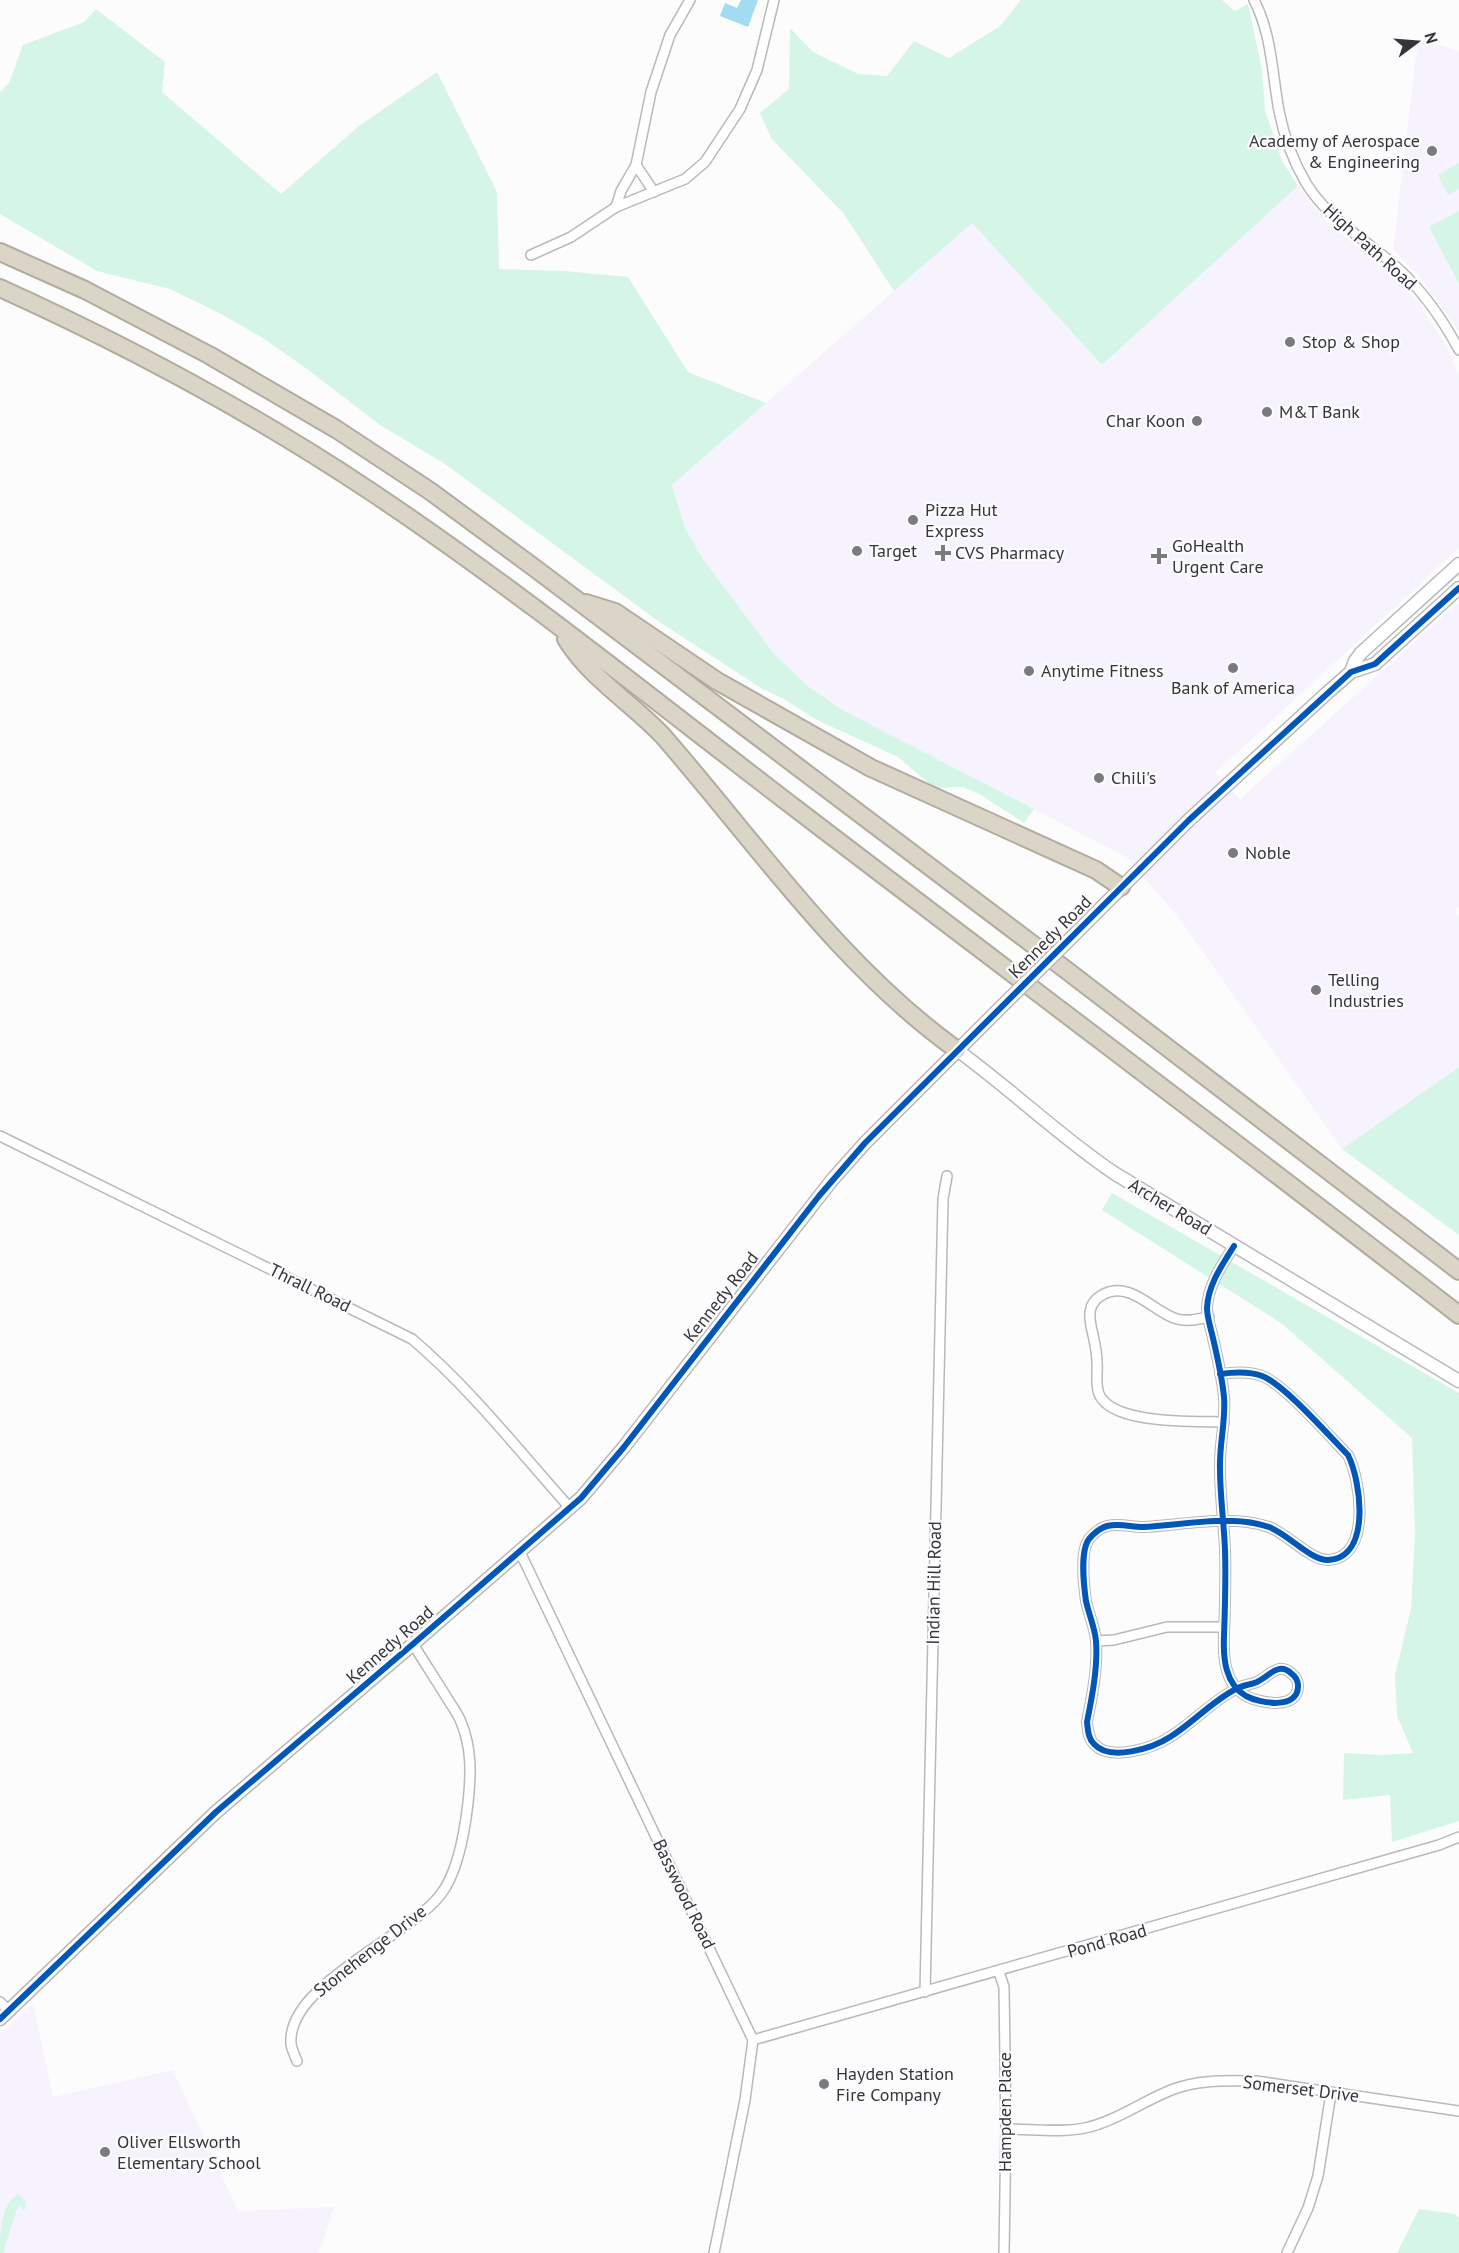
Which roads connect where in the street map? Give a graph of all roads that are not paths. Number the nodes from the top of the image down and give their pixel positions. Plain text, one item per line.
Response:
1 (690, 0) edge
2 (774, 0) edge
3 (1254, 0) edge
4 (636, 165) junction
5 (654, 192) junction
6 (616, 207) junction
7 (0, 252) edge
8 (531, 255) dead end
9 (0, 288) edge
10 (1459, 350) edge
11 (1459, 564) edge
12 (1459, 588) edge
13 (579, 602) junction
14 (559, 628) junction
15 (1351, 672) junction
16 (1121, 887) junction
17 (957, 1050) junction
18 (0, 1136) edge
19 (947, 1176) dead end
20 (1234, 1246) junction
21 (1459, 1271) edge
22 (1459, 1315) edge
23 (1209, 1317) junction
24 (1221, 1374) junction
25 (1459, 1381) edge
26 (1224, 1422) junction
27 (570, 1508) junction
28 (1223, 1522) junction
29 (520, 1552) junction
30 (1224, 1627) junction
31 (1096, 1641) junction
32 (414, 1644) junction
33 (1235, 1689) junction
34 (1459, 1837) edge
35 (999, 1972) junction
36 (925, 1992) junction
37 (3, 2010) edge
38 (753, 2040) junction
39 (297, 2061) dead end
40 (1331, 2093) junction
41 (1459, 2111) edge
42 (1006, 2129) junction
43 (714, 2253) edge
44 (1004, 2253) edge
45 (1287, 2253) edge

1 - 4 street
2 - 5 street
3 - 10 street, High Path Road
4 - 5 street
4 - 6 street
5 - 6 street
6 - 8 street
7 - 13 highway
9 - 14 highway
11 - 15 street, Kennedy Road
12 - 15 street, Kennedy Road
13 - 16 highway
13 - 21 highway
14 - 17 highway
14 - 22 highway
15 - 16 street, Kennedy Road
16 - 17 street, Kennedy Road, bridge
17 - 20 street, Archer Road
17 - 27 street, Kennedy Road
18 - 27 street, Thrall Road
19 - 36 street, Indian Hill Road
20 - 23 street
20 - 25 street, Archer Road
23 - 24 street
23 - 26 street
24 - 26 street
24 - 28 street
26 - 28 street
27 - 29 street, Kennedy Road
28 - 30 street
28 - 31 street
29 - 32 street, Kennedy Road
29 - 38 street, Basswood Road
30 - 31 street
30 - 33 street
31 - 33 street
32 - 37 street, Kennedy Road
32 - 39 street, Stonehenge Drive
33 - 33 street
34 - 35 street, Pond Road
35 - 36 street, Pond Road
35 - 42 street, Hampden Place
36 - 38 street, Pond Road
38 - 43 street
40 - 41 street, Somerset Drive
40 - 42 street, Somerset Drive
40 - 45 street
42 - 44 street, Hampden Place

